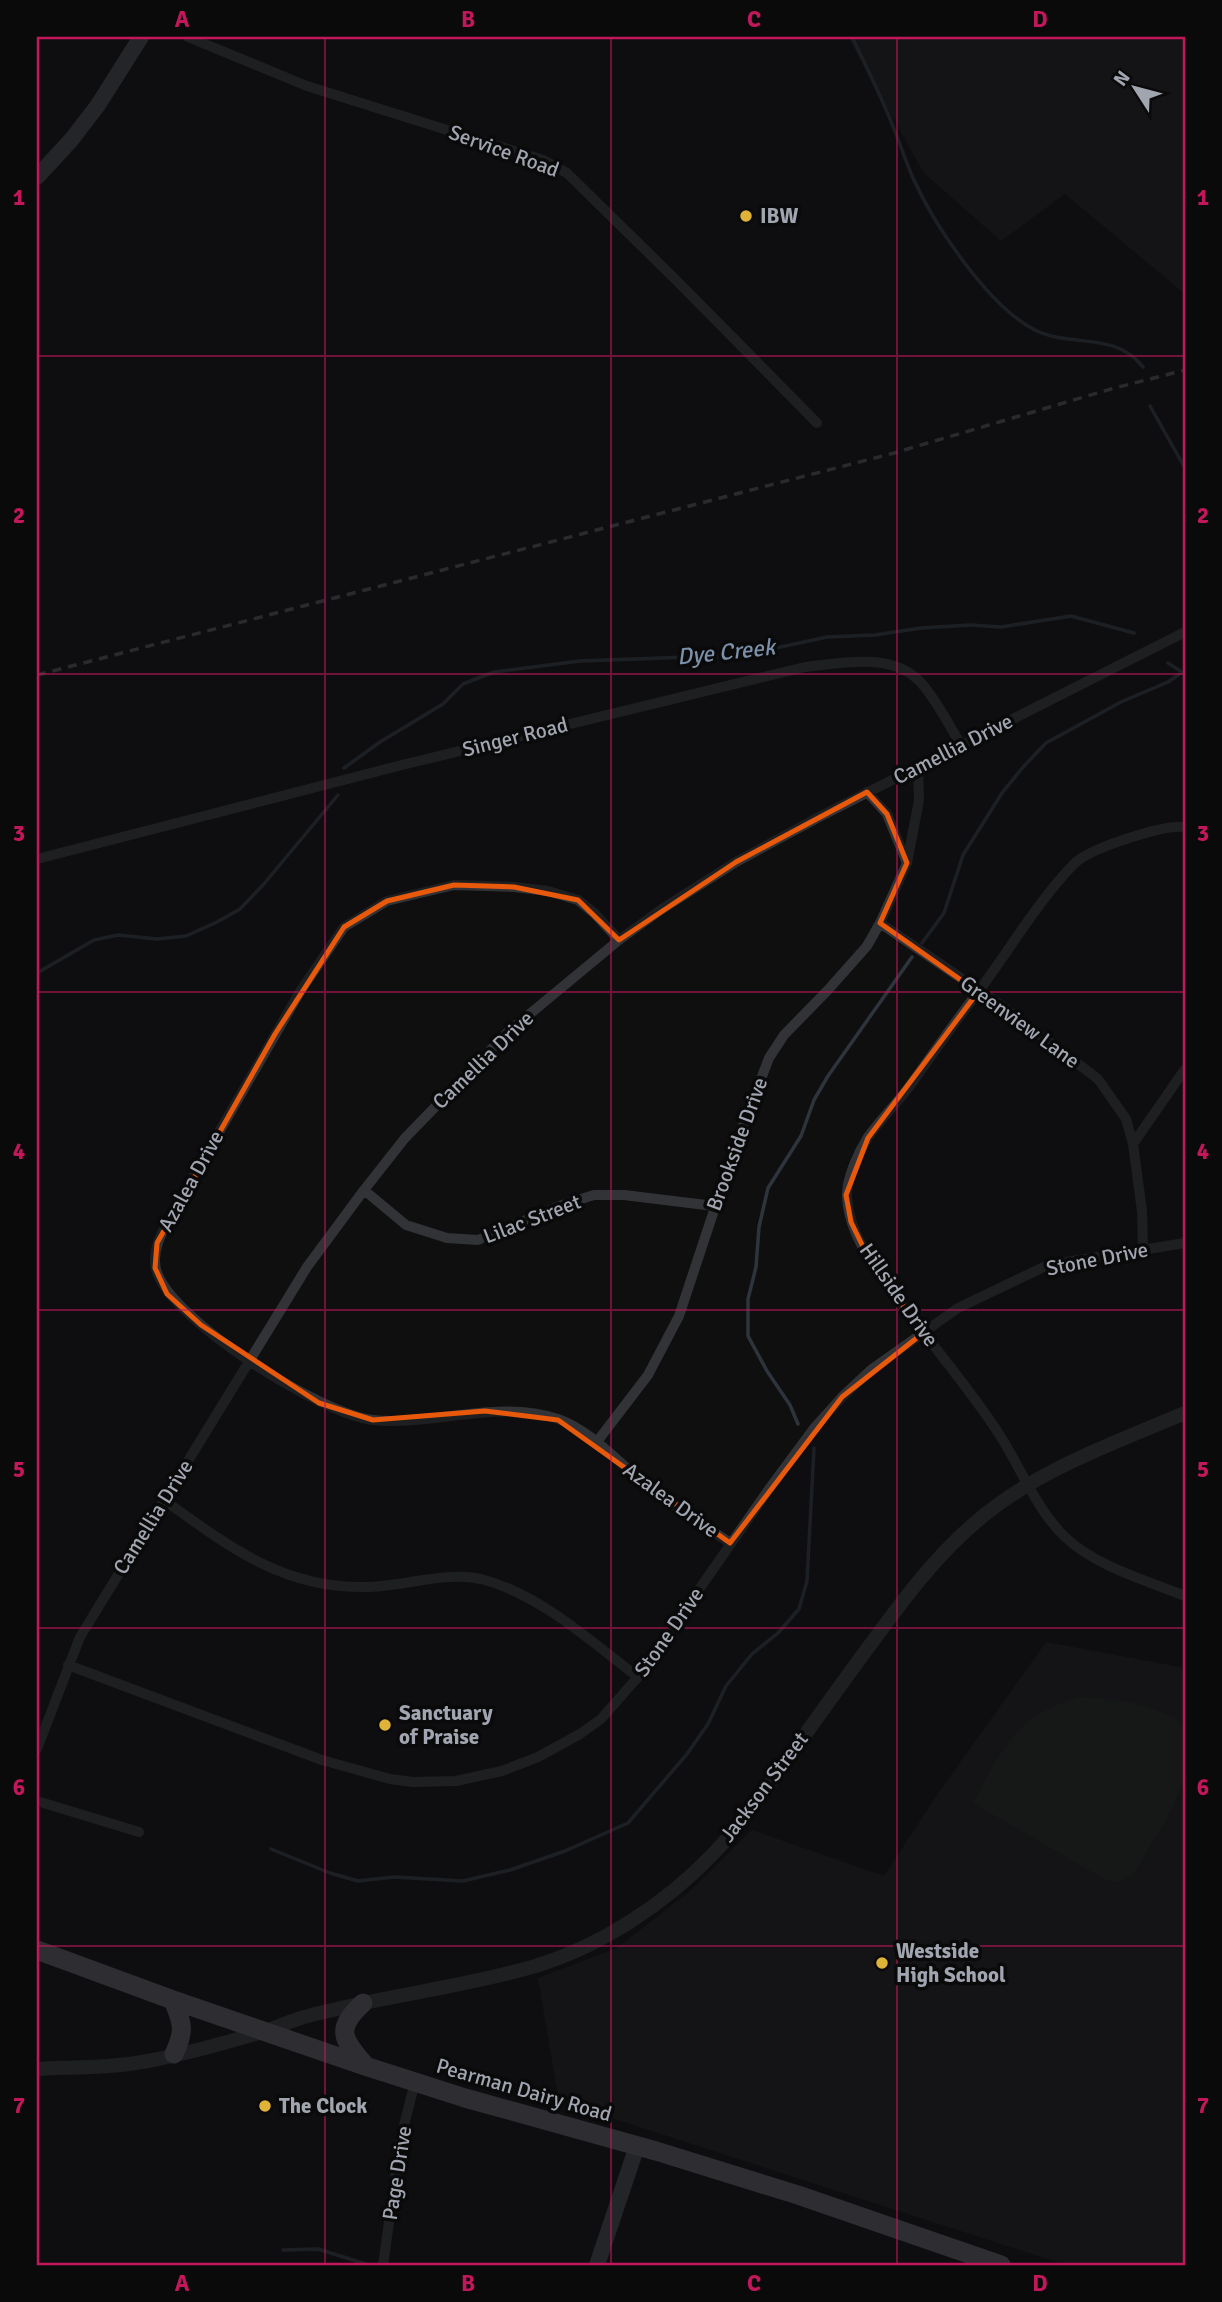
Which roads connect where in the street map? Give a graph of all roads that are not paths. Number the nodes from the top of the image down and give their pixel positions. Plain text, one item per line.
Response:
1 (141, 37) edge
2 (188, 37) edge
3 (37, 177) edge
4 (817, 423) dead end
5 (1185, 632) edge
6 (961, 745) junction
7 (918, 766) junction
8 (867, 792) junction
9 (1185, 827) edge
10 (37, 859) edge
11 (907, 863) junction
12 (880, 923) junction
13 (619, 940) junction
14 (978, 992) junction
15 (1185, 1069) edge
16 (1133, 1144) junction
17 (364, 1189) junction
18 (715, 1206) junction
19 (1185, 1243) edge
20 (1143, 1249) junction
21 (923, 1333) junction
22 (250, 1360) junction
23 (1185, 1413) edge
24 (596, 1443) junction
25 (1029, 1485) junction
26 (164, 1500) junction
27 (730, 1543) junction
28 (1185, 1596) edge
29 (68, 1665) junction
30 (638, 1677) junction
31 (37, 1749) edge
32 (37, 1801) edge
33 (139, 1832) dead end
34 (37, 1950) edge
35 (173, 2000) junction
36 (363, 2003) junction
37 (263, 2031) junction
38 (174, 2054) junction
39 (365, 2066) junction
40 (37, 2069) edge
41 (415, 2082) junction
42 (637, 2146) junction
43 (383, 2265) edge
44 (597, 2265) edge
45 (1001, 2265) edge

1 - 3 main road
2 - 4 street, Service Road
5 - 6 street, Camellia Drive
6 - 7 street, Camellia Drive
6 - 10 street, Singer Road
7 - 8 street, Camellia Drive
7 - 11 street, Brookside Drive
8 - 11 street
8 - 13 street, Camellia Drive
9 - 14 street, Hillside Drive
11 - 12 street, Brookside Drive
12 - 14 street, Greenview Lane
12 - 18 street, Brookside Drive
13 - 17 street, Camellia Drive
13 - 22 street, Azalea Drive
14 - 16 street, Greenview Lane
14 - 21 street, Hillside Drive
15 - 16 street
16 - 20 street
17 - 18 street, Lilac Street
17 - 22 street, Camellia Drive
18 - 24 street, Brookside Drive
19 - 20 street, Stone Drive
20 - 21 street, Stone Drive
21 - 25 street, Hillside Drive
21 - 27 street, Stone Drive
22 - 24 street, Azalea Drive
22 - 26 street, Camellia Drive
23 - 25 street, Jackson Street
24 - 27 street, Azalea Drive
25 - 28 street, Hillside Drive
25 - 36 street, Jackson Street
26 - 29 street, Camellia Drive
26 - 30 street
27 - 30 street, Stone Drive
29 - 30 street, Stone Drive
29 - 31 street, Camellia Drive
32 - 33 street
34 - 35 highway, Pearman Dairy Road
35 - 37 highway, Pearman Dairy Road
35 - 38 highway
36 - 37 street, Jackson Street
36 - 39 highway
37 - 38 street, Jackson Street
37 - 39 highway, Pearman Dairy Road
38 - 40 street, Jackson Street
39 - 41 highway, Pearman Dairy Road
41 - 42 highway, Pearman Dairy Road
41 - 43 street, Page Drive
42 - 44 main road
42 - 45 highway, Pearman Dairy Road

